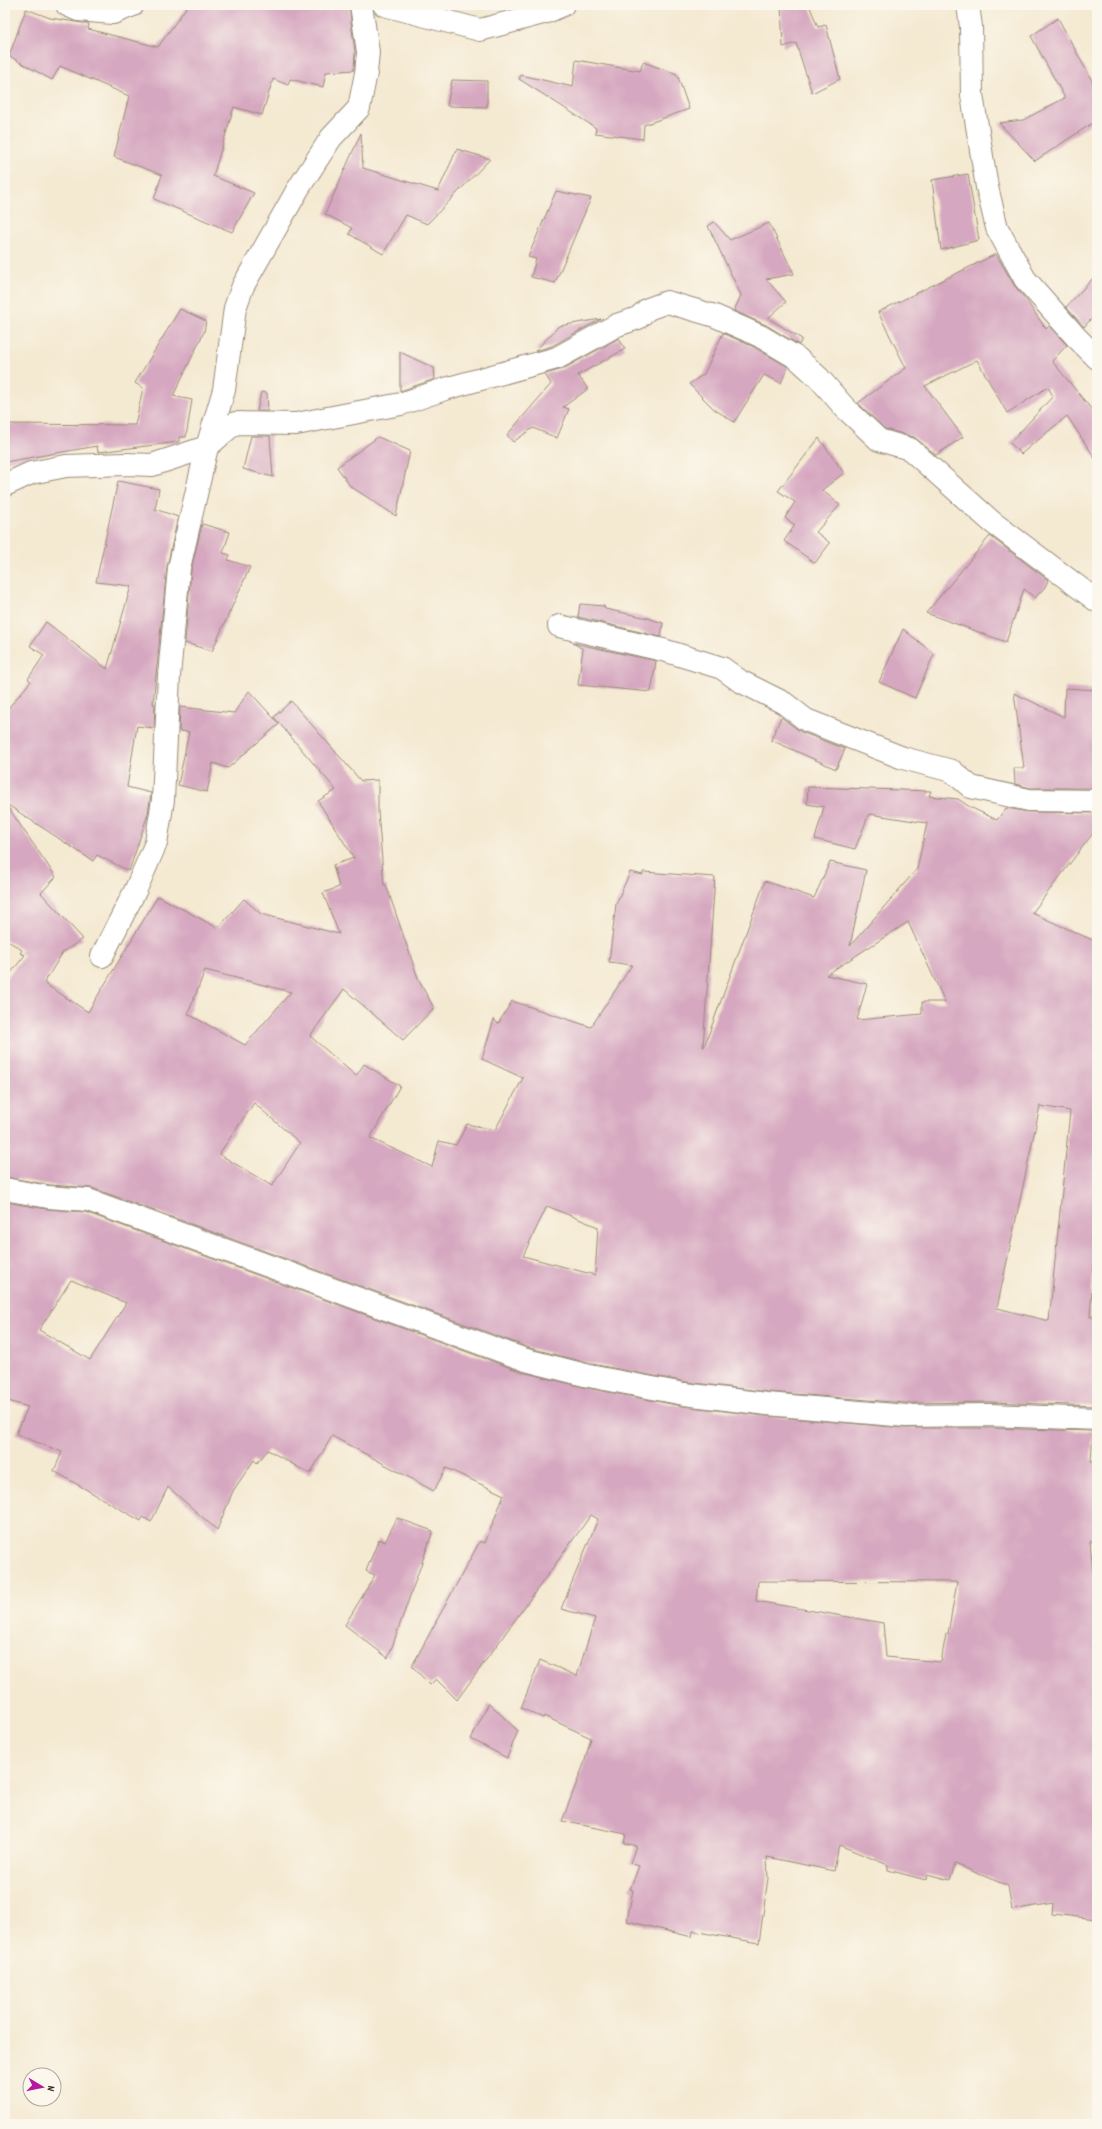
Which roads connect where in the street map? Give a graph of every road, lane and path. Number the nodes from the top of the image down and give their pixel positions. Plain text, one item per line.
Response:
1 (67, 5) edge
2 (133, 5) edge
3 (361, 5) edge
4 (384, 5) edge
5 (563, 5) edge
6 (968, 5) edge
7 (1097, 358) edge
8 (207, 447) junction
9 (5, 485) edge
10 (1097, 601) edge
11 (559, 626) dead end
12 (1097, 801) edge
13 (102, 956) dead end
14 (5, 1189) edge
15 (1097, 1419) edge

1 - 2 street
3 - 8 street
4 - 5 street
6 - 7 street
8 - 9 street
8 - 10 street
8 - 13 street
11 - 12 street
14 - 15 street

